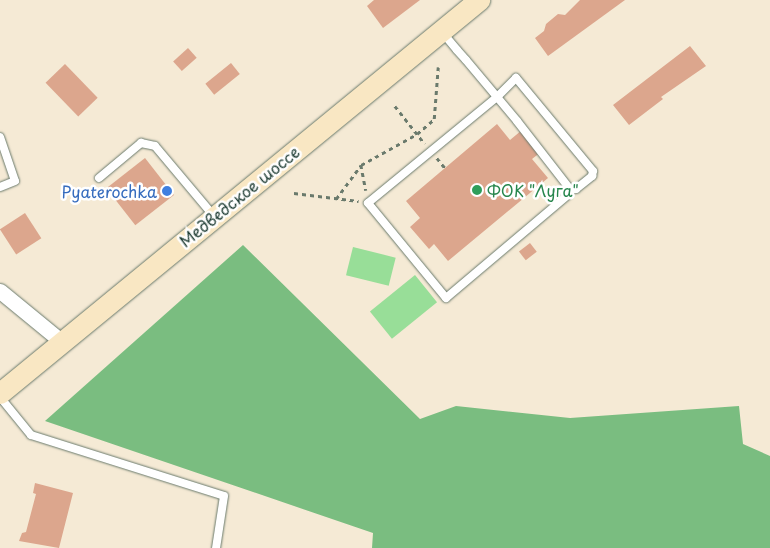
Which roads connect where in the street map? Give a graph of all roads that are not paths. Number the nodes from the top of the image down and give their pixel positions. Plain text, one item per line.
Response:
1 (479, 0) edge
2 (441, 31) junction
3 (497, 97) junction
4 (0, 137) edge
5 (99, 178) dead end
6 (0, 187) edge
7 (570, 189) junction
8 (215, 217) junction
9 (0, 291) edge
10 (62, 342) junction
11 (0, 393) edge
12 (0, 397) edge
13 (216, 548) edge

1 - 2 main road, Медведское шоссе
2 - 3 lane
2 - 8 main road, Медведское шоссе
3 - 7 lane
3 - 7 lane
3 - 7 lane
4 - 6 lane
5 - 8 lane
8 - 10 main road, Медведское шоссе
9 - 10 street
10 - 11 main road, Медведское шоссе
12 - 13 lane

